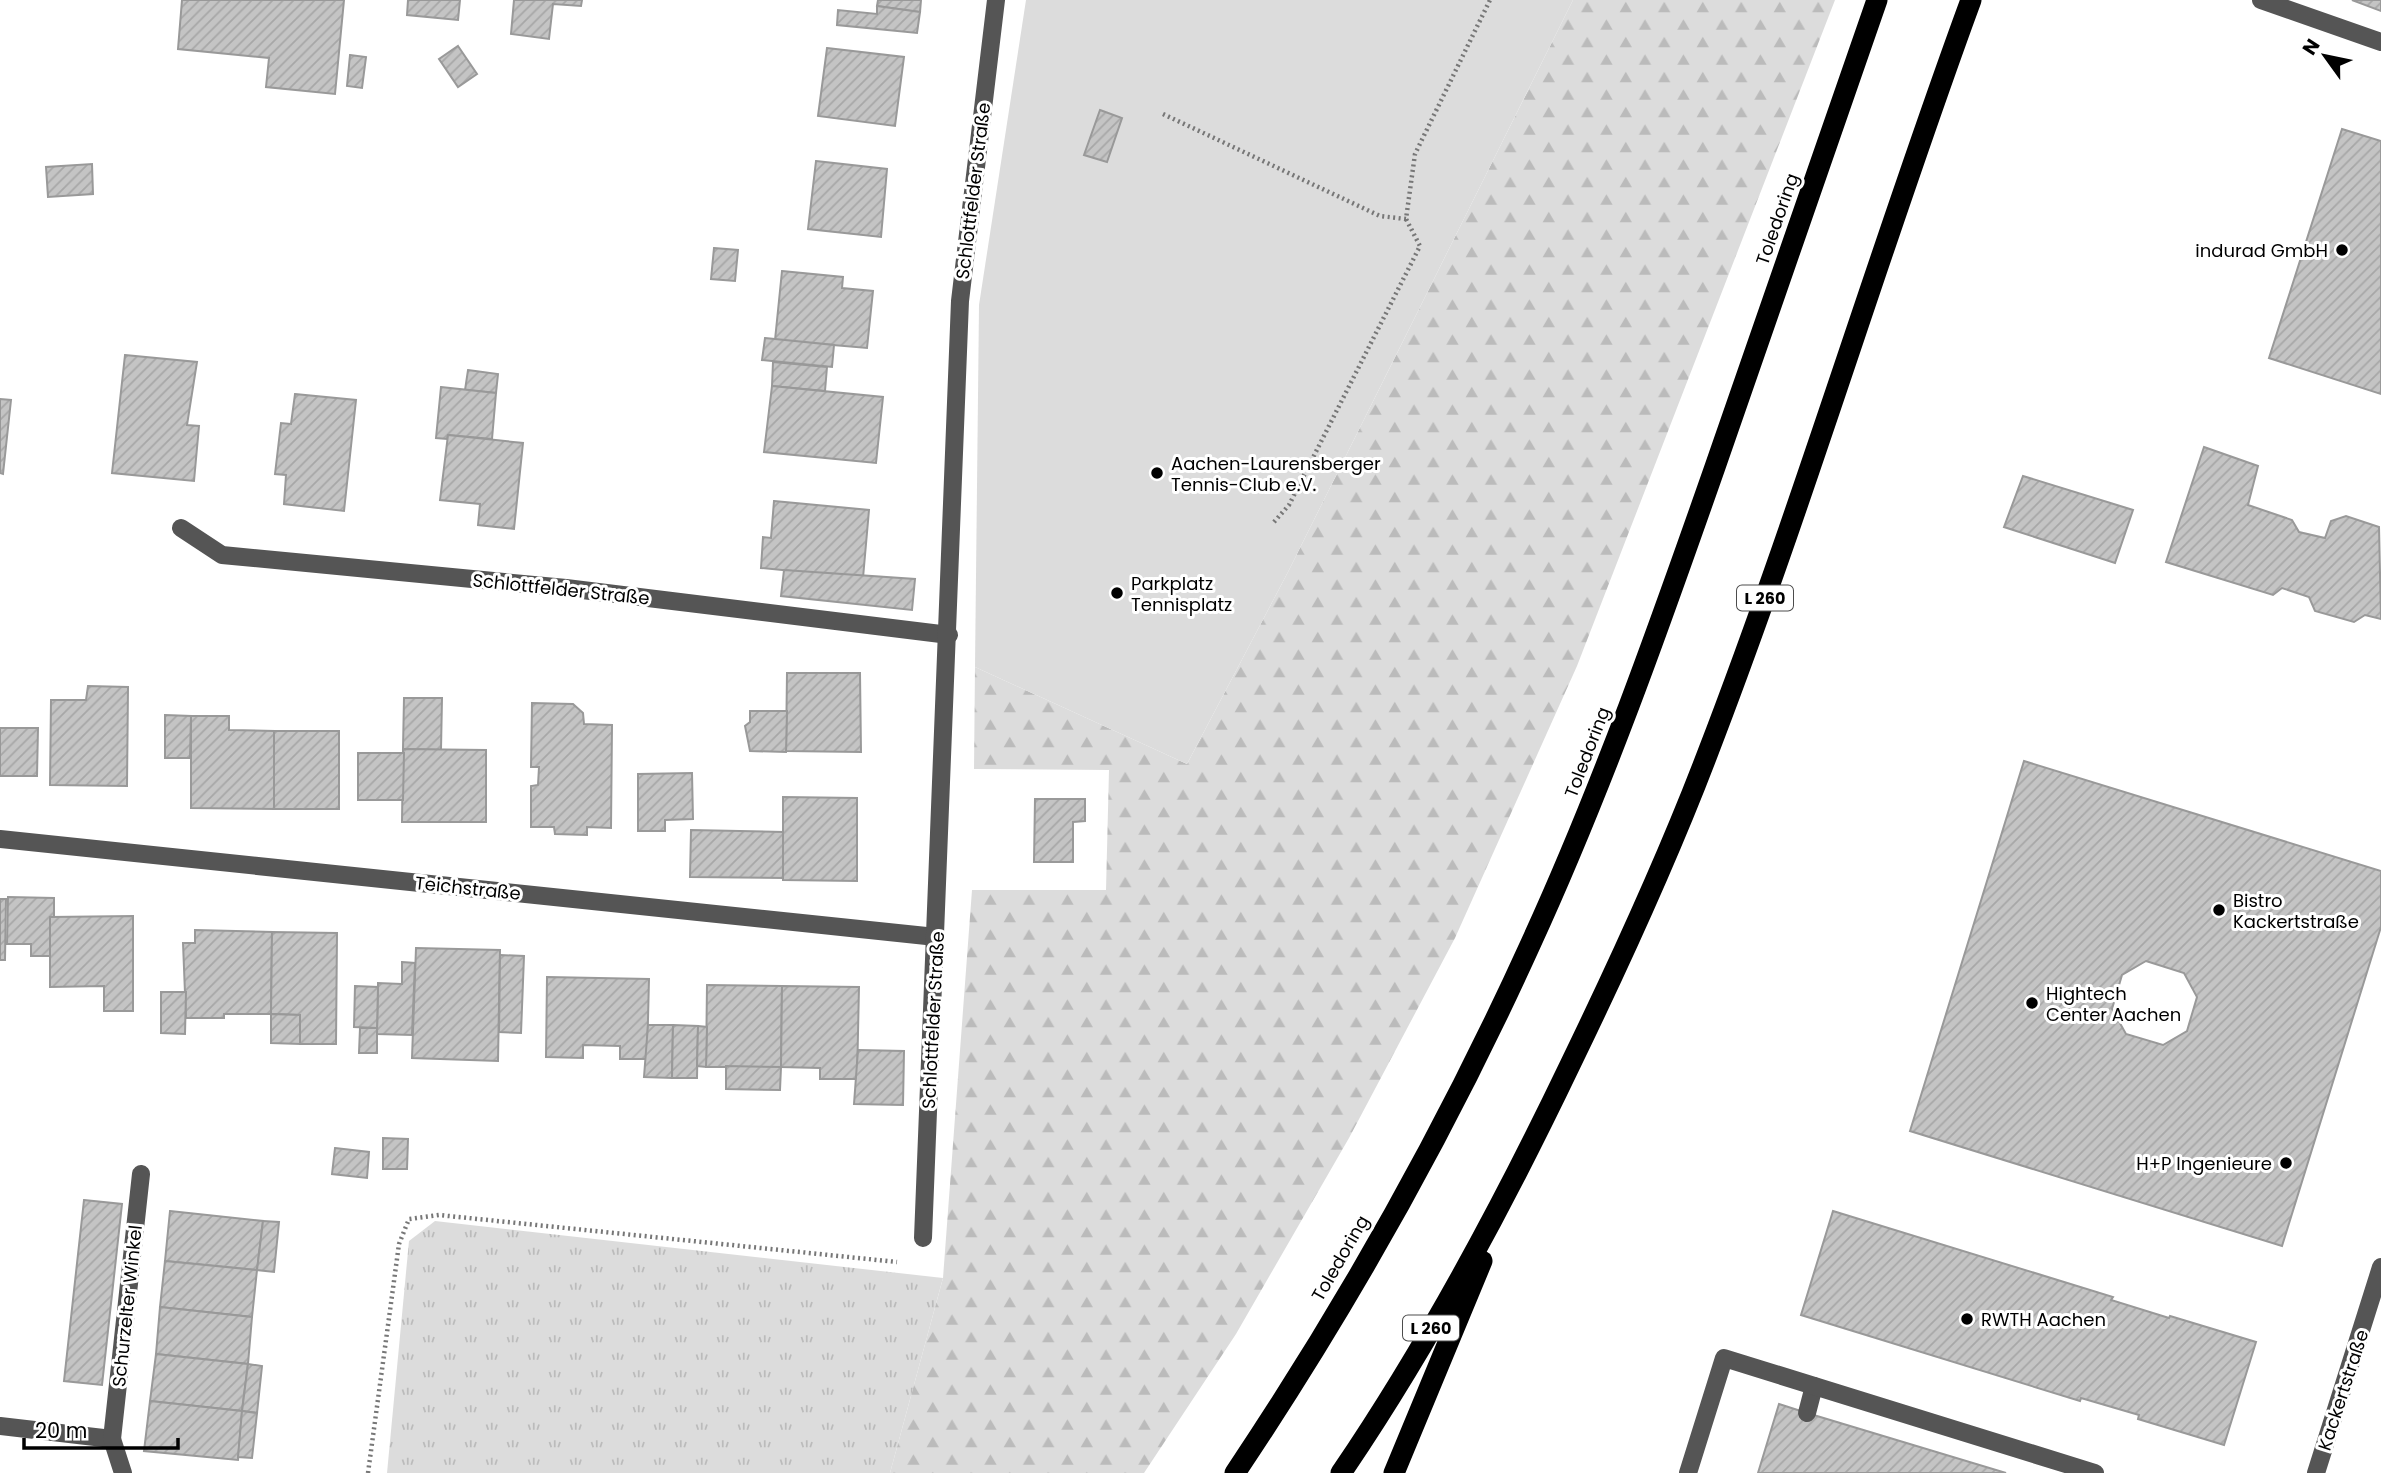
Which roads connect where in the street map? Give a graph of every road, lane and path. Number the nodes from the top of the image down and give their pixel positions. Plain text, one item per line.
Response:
1 (996, 0) edge
2 (1490, 0) edge
3 (1877, 0) edge
4 (1971, 0) edge
5 (2261, 0) edge
6 (2381, 42) edge
7 (1163, 114) dead end
8 (1406, 219) junction
9 (1274, 522) dead end
10 (181, 528) dead end
11 (949, 635) junction
12 (0, 839) edge
13 (936, 937) junction
14 (141, 1174) dead end
15 (1515, 1180) junction
16 (923, 1238) joint
17 (2381, 1267) edge
18 (1814, 1386) junction
19 (1807, 1413) dead end
20 (0, 1426) edge
21 (112, 1439) junction
22 (123, 1473) edge
23 (368, 1473) edge
24 (1235, 1473) edge
25 (1341, 1473) edge
26 (1394, 1473) edge
27 (1688, 1473) edge
28 (2095, 1473) edge
29 (2316, 1473) edge

1 - 11 street, Schlottfelder Straße
2 - 8 path
3 - 24 highway, Toledoring
4 - 15 highway, L 260
5 - 6 street
7 - 8 path
8 - 9 path
10 - 11 street, Schlottfelder Straße
11 - 13 street, Schlottfelder Straße
12 - 13 street, Teichstraße
13 - 16 street, Schlottfelder Straße
14 - 21 street, Schurzelter Winkel
15 - 25 highway, L 260
15 - 26 highway
16 - 23 path
17 - 29 street, Kackertstraße
18 - 19 street
18 - 27 street
18 - 28 street
20 - 21 street
21 - 22 street, Schurzelter Winkel

